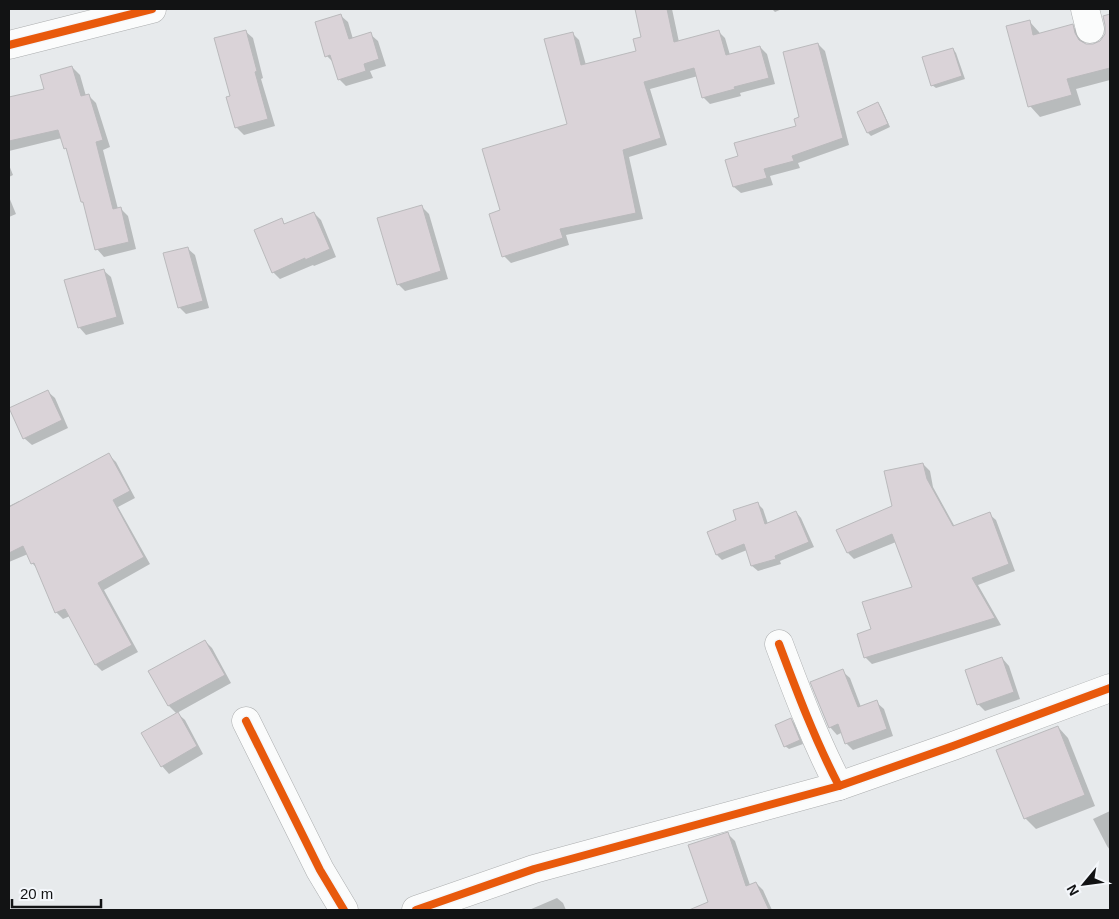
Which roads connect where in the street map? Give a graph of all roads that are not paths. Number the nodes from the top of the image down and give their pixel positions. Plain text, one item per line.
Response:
1 (152, 9) edge
2 (9, 45) edge
3 (778, 644) dead end
4 (1110, 688) edge
5 (246, 721) dead end
6 (839, 786) junction
7 (344, 910) edge
8 (416, 910) edge

1 - 2 street
3 - 6 street
4 - 6 street
5 - 7 street
6 - 8 street

